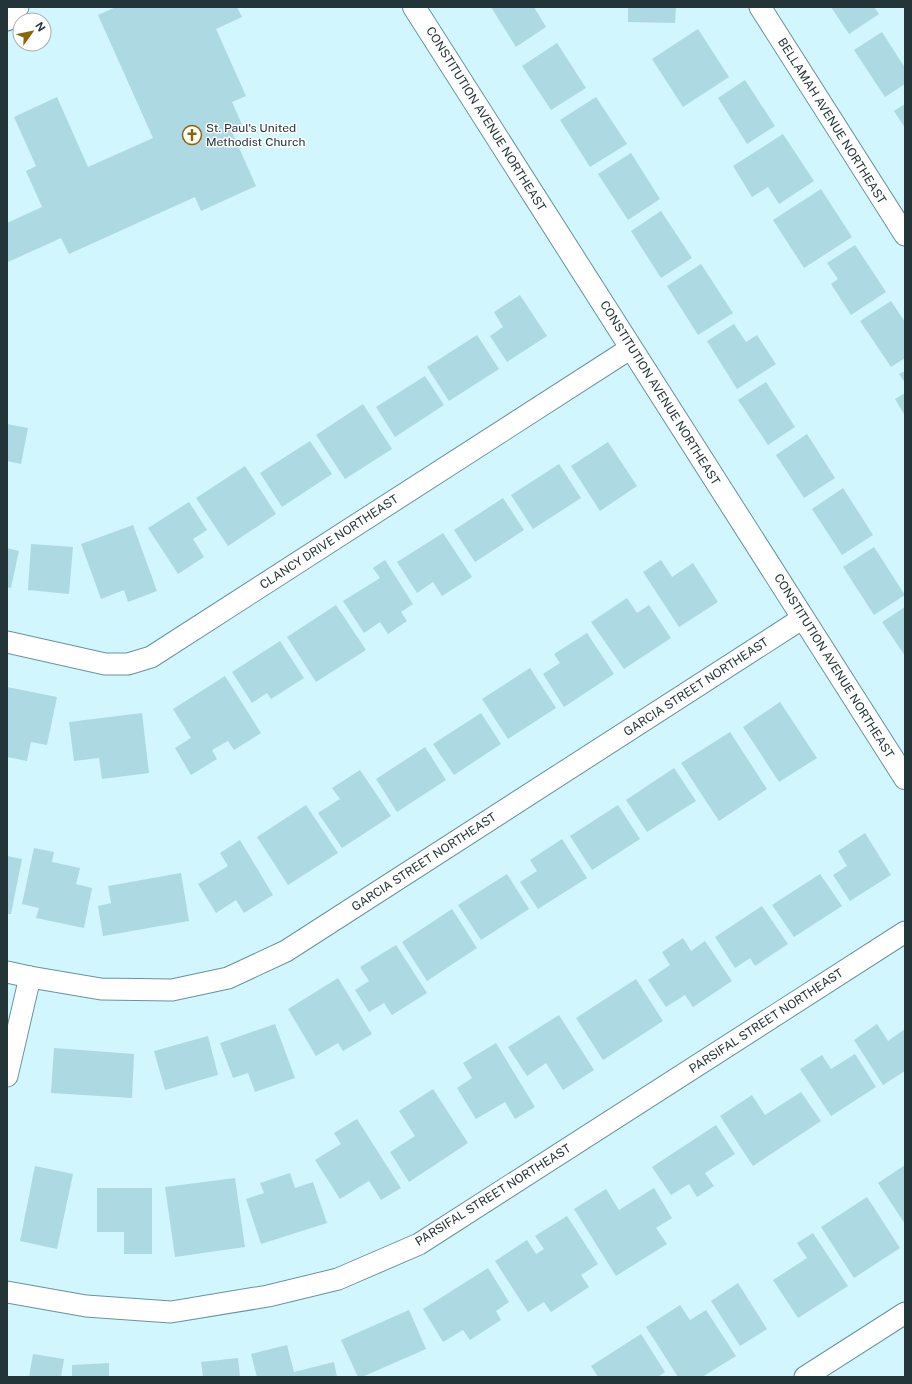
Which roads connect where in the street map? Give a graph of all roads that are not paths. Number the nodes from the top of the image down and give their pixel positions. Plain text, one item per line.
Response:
1 (18, 7) edge
2 (414, 7) edge
3 (760, 7) edge
4 (7, 20) edge
5 (905, 235) edge
6 (631, 348) junction
7 (803, 618) junction
8 (7, 642) edge
9 (905, 778) edge
10 (905, 932) edge
11 (7, 972) edge
12 (30, 977) junction
13 (7, 1076) edge
14 (7, 1292) edge
15 (905, 1313) edge
16 (805, 1377) edge

1 - 4 street
2 - 6 street, CONSTITUTION AVENUE NORTHEAST
3 - 5 street, BELLAMAH AVENUE NORTHEAST
6 - 7 street, CONSTITUTION AVENUE NORTHEAST
6 - 8 street, CLANCY DRIVE NORTHEAST
7 - 9 street, CONSTITUTION AVENUE NORTHEAST
7 - 12 street, GARCIA STREET NORTHEAST
10 - 14 street, PARSIFAL STREET NORTHEAST
11 - 12 street, GARCIA STREET NORTHEAST
12 - 13 street
15 - 16 street

